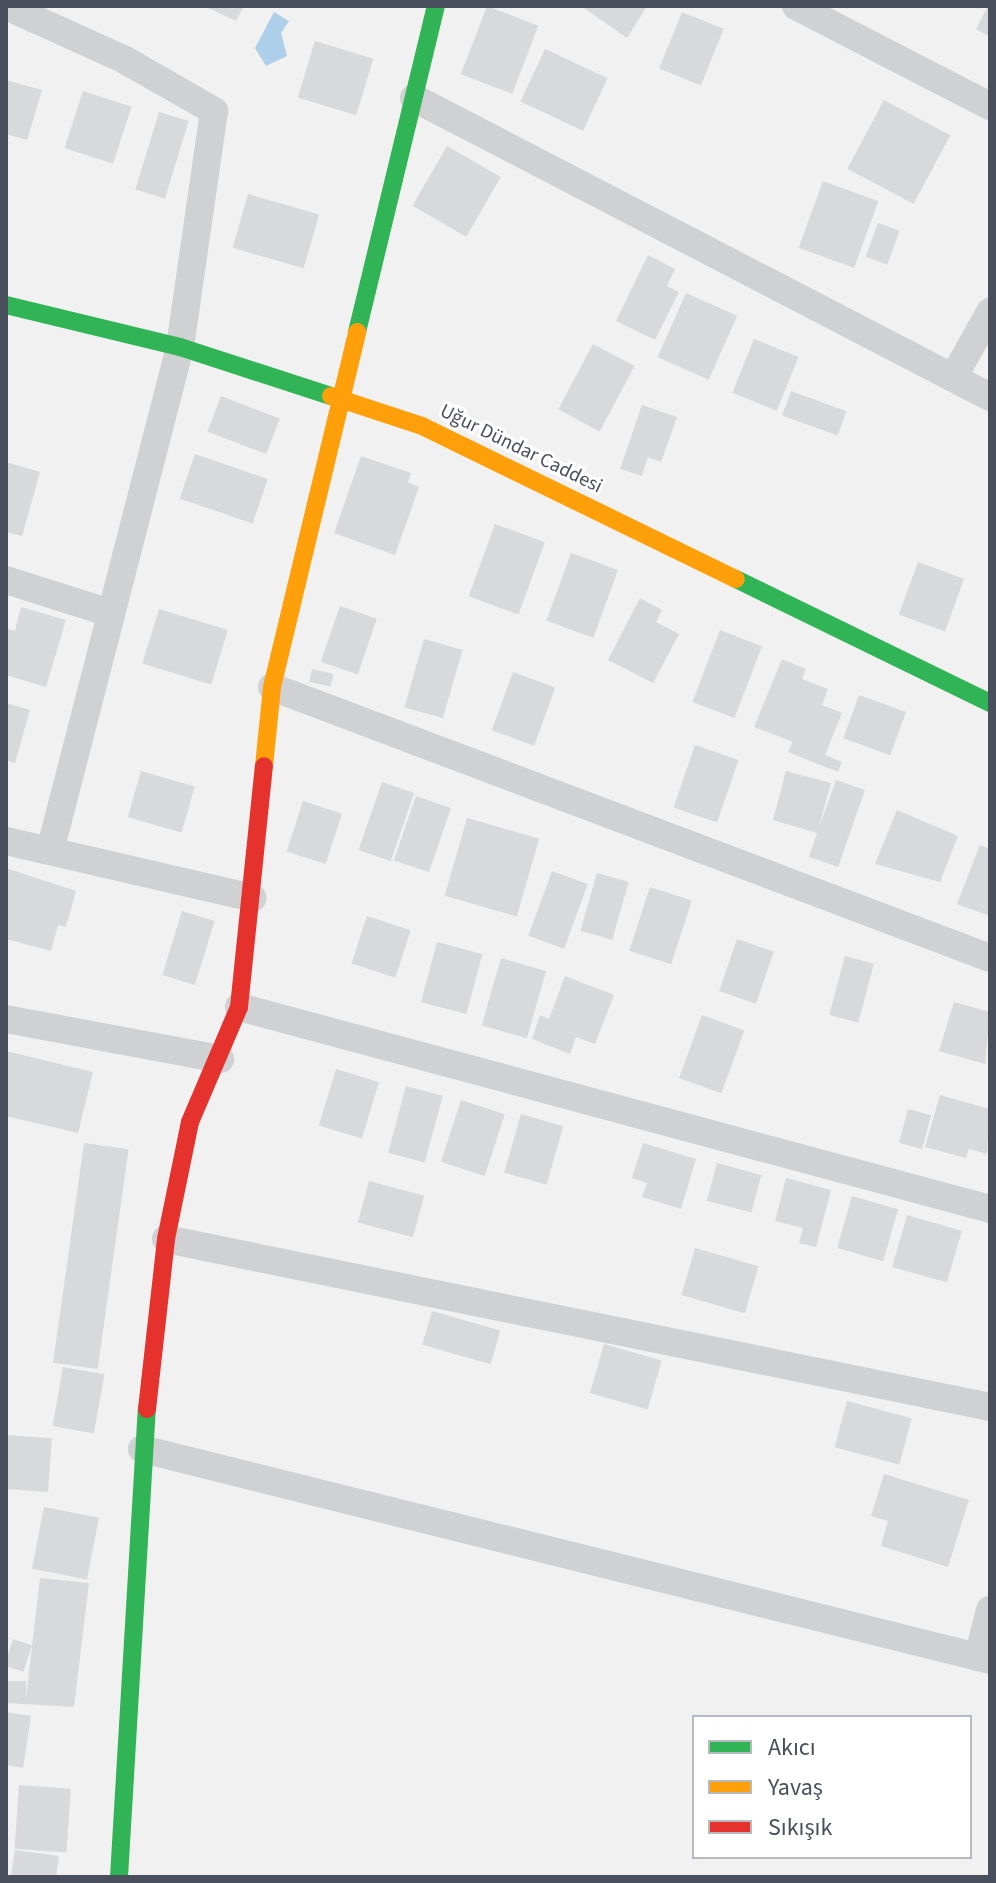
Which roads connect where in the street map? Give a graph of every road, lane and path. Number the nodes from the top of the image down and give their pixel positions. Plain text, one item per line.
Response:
1 (6, 6) edge
2 (436, 6) edge
3 (796, 6) edge
4 (414, 98) junction
5 (990, 106) edge
6 (6, 305) edge
7 (990, 312) edge
8 (180, 347) junction
9 (953, 378) junction
10 (990, 397) edge
11 (339, 398) junction
12 (6, 580) edge
13 (110, 613) junction
14 (272, 687) junction
15 (990, 703) edge
16 (6, 841) edge
17 (50, 851) junction
18 (252, 898) junction
19 (990, 958) edge
20 (239, 1007) junction
21 (6, 1019) edge
22 (220, 1059) junction
23 (990, 1209) edge
24 (166, 1239) junction
25 (990, 1407) edge
26 (142, 1449) junction
27 (990, 1610) edge
28 (984, 1658) edge
29 (119, 1877) edge

1 - 8 street
2 - 4 street
3 - 5 street
4 - 9 street
4 - 11 street
6 - 8 street, Uğur Dündar Caddesi
7 - 9 street
8 - 11 street, Uğur Dündar Caddesi
8 - 13 street
9 - 10 street
11 - 14 street
11 - 15 street, Uğur Dündar Caddesi
12 - 13 street
13 - 17 street
14 - 18 street
14 - 19 street
16 - 17 street
17 - 18 street
18 - 20 street
20 - 22 street
20 - 23 street
21 - 22 street
22 - 24 street
24 - 25 street
24 - 26 street
26 - 28 street
26 - 29 street
27 - 28 street

